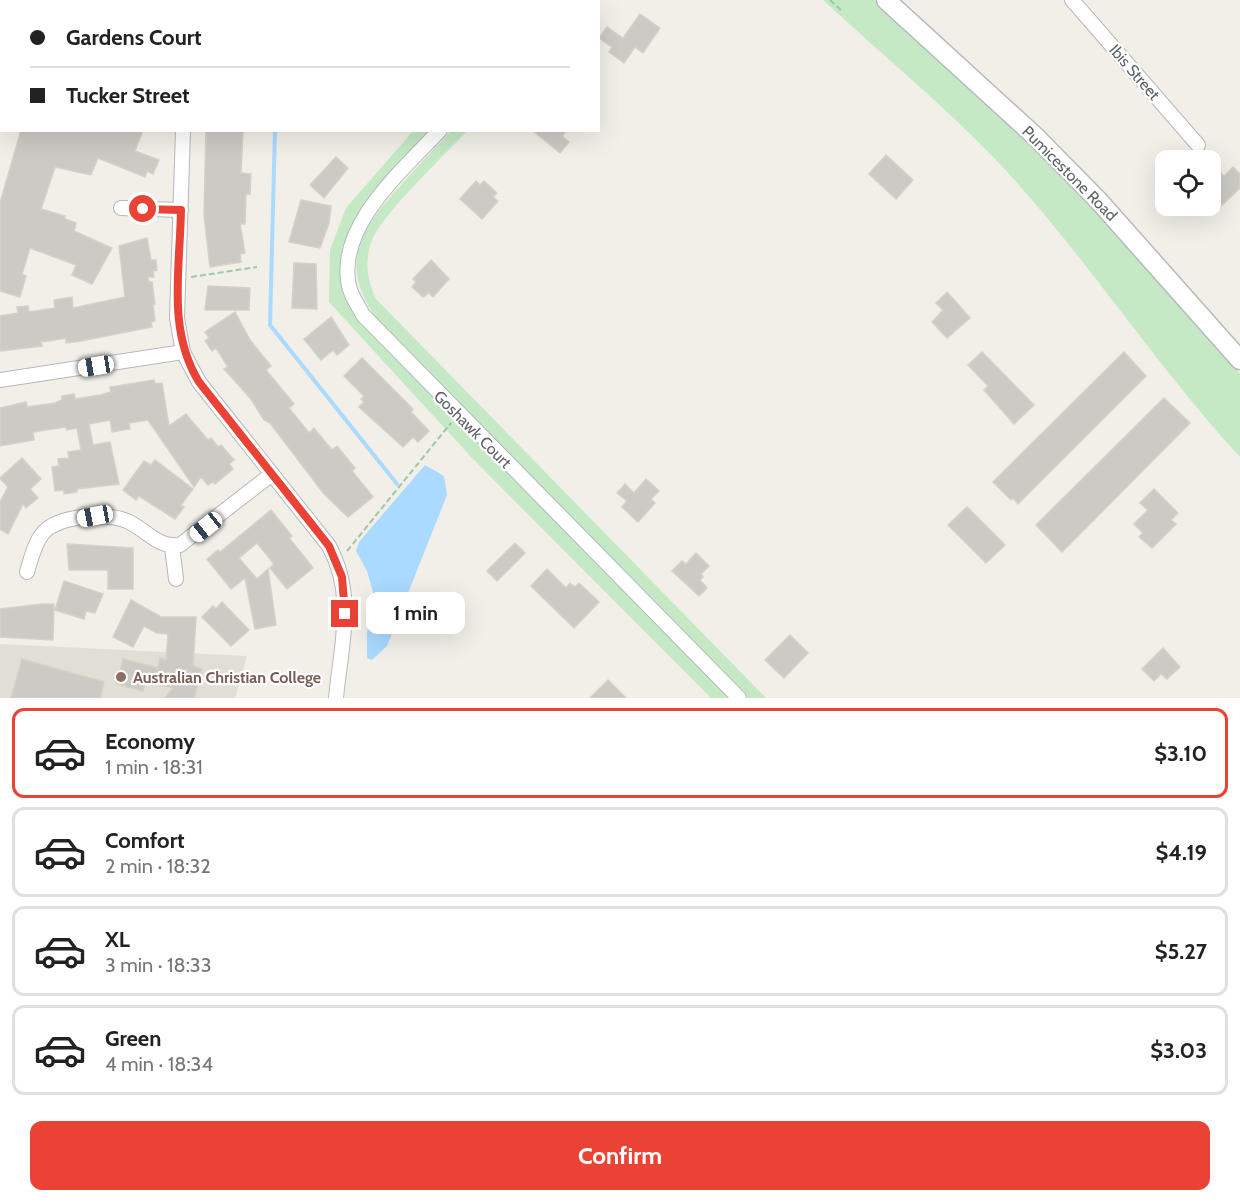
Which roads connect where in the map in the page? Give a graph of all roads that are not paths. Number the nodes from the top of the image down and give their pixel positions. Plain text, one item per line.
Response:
1 (886, 0) edge
2 (1072, 0) edge
3 (183, 132) edge
4 (438, 132) edge
5 (1198, 145) dead end
6 (121, 208) dead end
7 (181, 210) junction
8 (183, 352) junction
9 (1240, 360) edge
10 (0, 380) edge
11 (272, 474) junction
12 (172, 546) junction
13 (27, 572) dead end
14 (176, 579) dead end
15 (336, 698) edge
16 (739, 698) edge

1 - 9 main road, Pumicestone Road
2 - 5 street, Ibis Street
3 - 7 street
4 - 16 street, Goshawk Court
6 - 7 street
7 - 8 street
8 - 10 street
8 - 11 street
11 - 12 street
11 - 15 street
12 - 13 street
12 - 14 street

